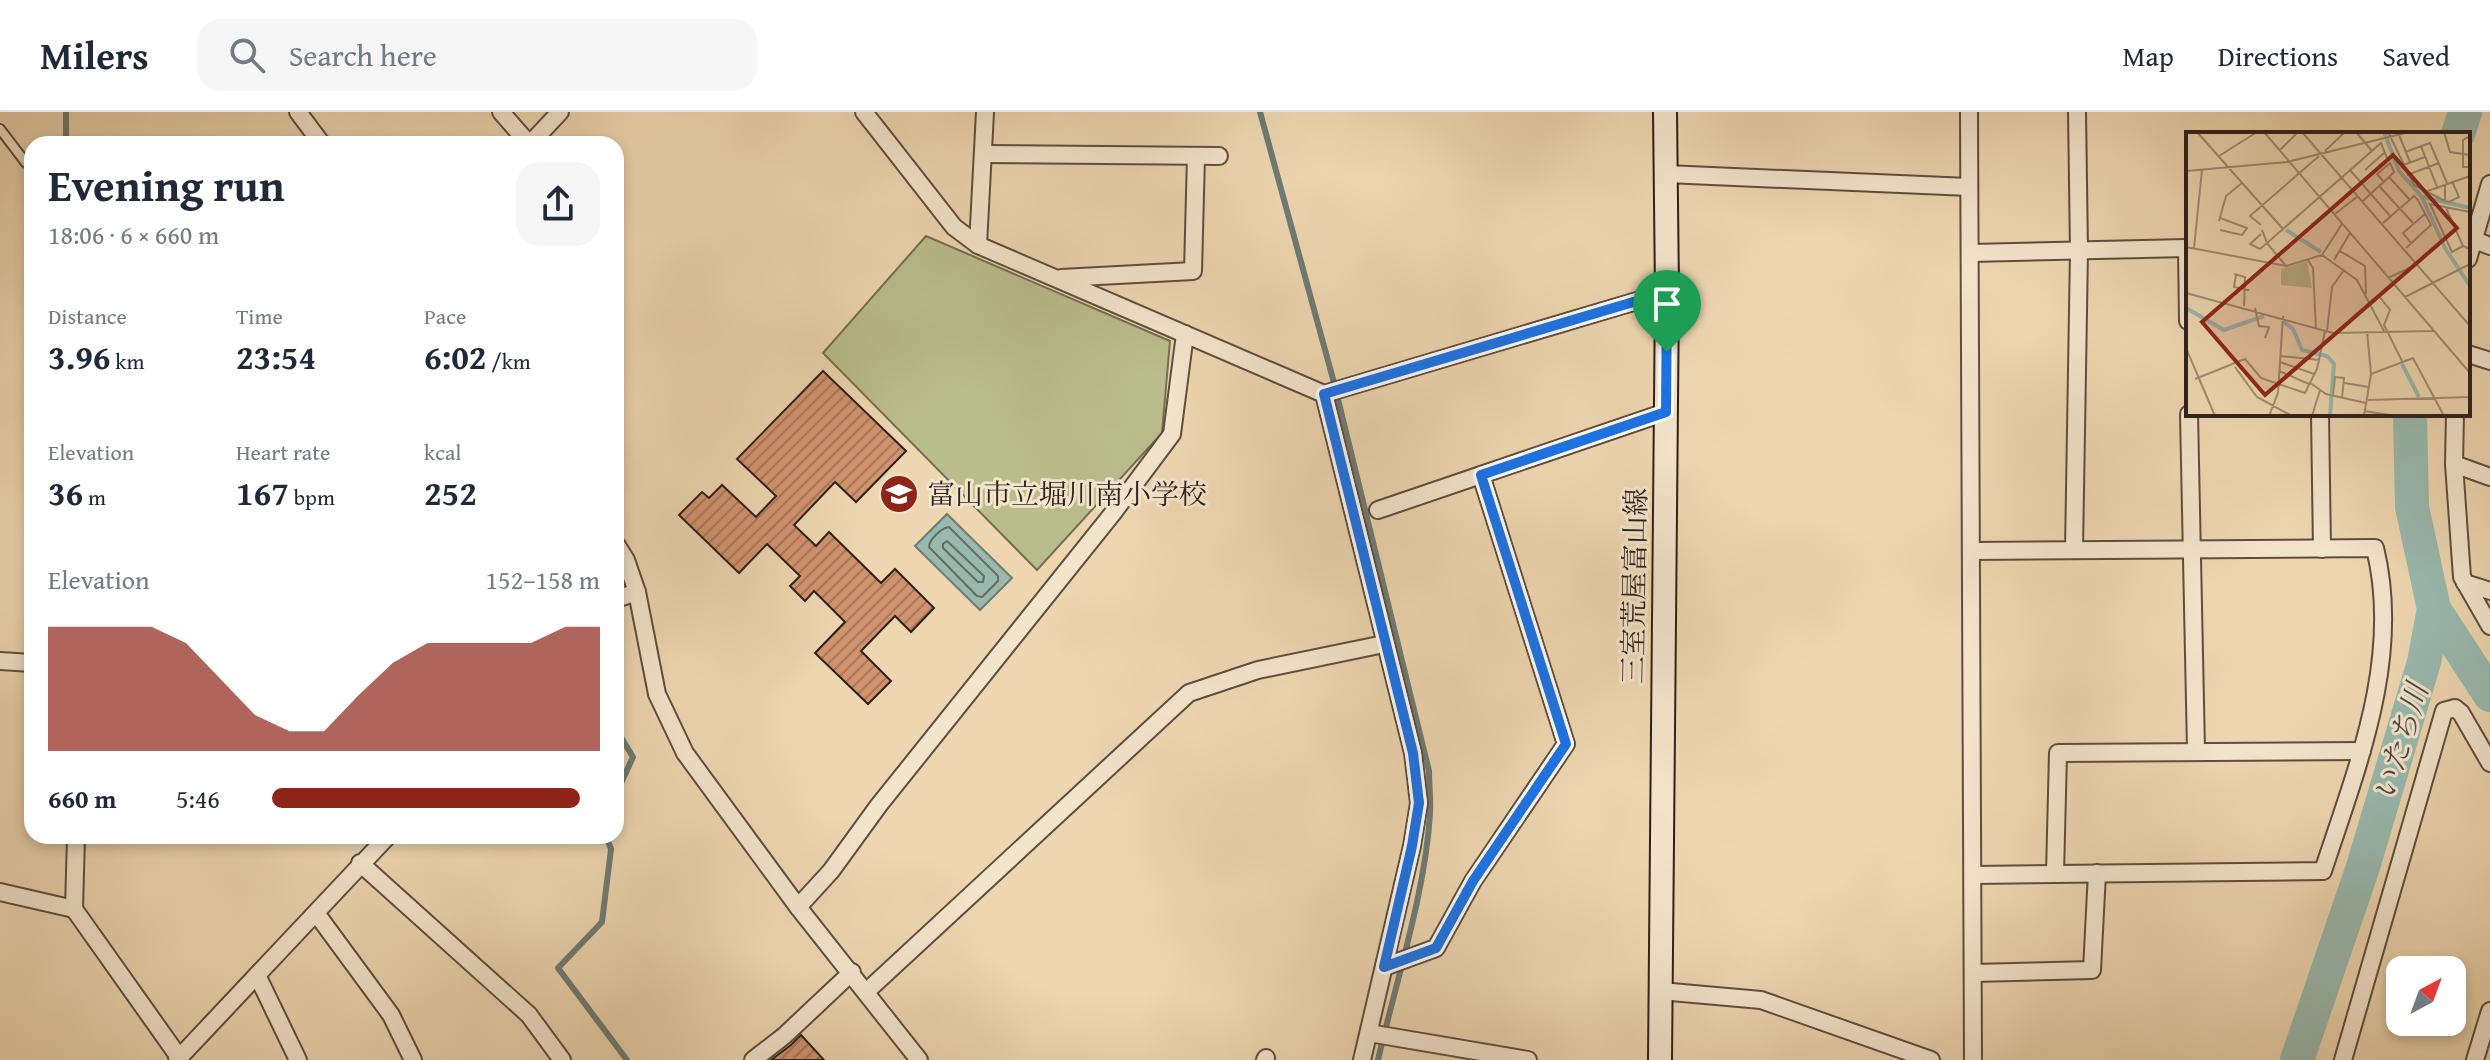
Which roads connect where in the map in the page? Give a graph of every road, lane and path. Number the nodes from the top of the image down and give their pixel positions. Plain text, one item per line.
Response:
1 (298, 112) edge
2 (501, 112) edge
3 (560, 112) edge
4 (864, 112) edge
5 (985, 112) edge
6 (1665, 112) edge
7 (1969, 112) edge
8 (2077, 112) edge
9 (0, 129) edge
10 (316, 136) edge
11 (523, 136) edge
12 (538, 136) edge
13 (983, 154) junction
14 (1196, 156) junction
15 (1219, 156) dead end
16 (24, 160) edge
17 (1666, 174) junction
18 (2490, 184) edge
19 (1969, 187) junction
20 (2472, 239) junction
21 (978, 245) junction
22 (2490, 246) edge
23 (2186, 248) edge
24 (2470, 249) edge
25 (2079, 251) junction
26 (1971, 253) junction
27 (1056, 279) junction
28 (1667, 292) junction
29 (1185, 334) junction
30 (2470, 355) edge
31 (2490, 361) edge
32 (1324, 394) junction
33 (1666, 412) junction
34 (2189, 416) edge
35 (2320, 416) edge
36 (2455, 416) edge
37 (2454, 464) junction
38 (1481, 475) junction
39 (2490, 477) edge
40 (1378, 510) dead end
41 (2322, 549) junction
42 (2074, 550) junction
43 (2191, 550) junction
44 (1972, 551) junction
45 (624, 557) edge
46 (2465, 583) junction
47 (2490, 591) edge
48 (637, 592) junction
49 (624, 596) edge
50 (2490, 626) edge
51 (1384, 644) junction
52 (0, 661) edge
53 (24, 662) edge
54 (2196, 750) junction
55 (2362, 751) junction
56 (2490, 763) edge
57 (76, 844) edge
58 (380, 844) edge
59 (360, 863) junction
60 (2097, 873) junction
61 (2055, 874) junction
62 (1973, 875) junction
63 (0, 892) edge
64 (798, 907) junction
65 (74, 909) junction
66 (316, 913) junction
67 (1384, 967) junction
68 (852, 972) junction
69 (1973, 973) junction
70 (257, 975) junction
71 (867, 991) junction
72 (1660, 991) junction
73 (2490, 1011) edge
74 (1369, 1033) junction
75 (2481, 1054) edge
76 (1473, 1055) edge
77 (1901, 1055) edge
78 (179, 1059) edge
79 (298, 1060) edge
80 (413, 1060) edge
81 (562, 1060) edge
82 (753, 1060) edge
83 (919, 1060) edge
84 (1362, 1060) edge
85 (1528, 1060) edge
86 (1660, 1060) edge
87 (1931, 1060) edge
88 (1973, 1060) edge
89 (2343, 1060) edge

1 - 10 street
2 - 11 street
3 - 12 street
4 - 21 street
5 - 13 street
6 - 17 main road, 三室荒屋富山線
7 - 19 street
8 - 25 street
9 - 16 lane
13 - 14 street
13 - 21 street
14 - 15 street
14 - 27 street
17 - 19 street
17 - 28 main road, 三室荒屋富山線
18 - 20 street
19 - 26 street
20 - 22 street
20 - 24 street
21 - 27 street
23 - 25 street
25 - 26 street
25 - 42 street
26 - 44 street
27 - 29 street
28 - 32 street
28 - 33 main road, 三室荒屋富山線
29 - 32 street
29 - 64 street
30 - 31 street
32 - 51 street
33 - 38 street
33 - 72 main road, 三室荒屋富山線
34 - 43 street
35 - 41 street
36 - 37 street
37 - 39 street
37 - 46 street
38 - 40 street
38 - 67 street
41 - 43 street
41 - 55 street
42 - 43 street
42 - 44 street
43 - 54 street
44 - 62 street
45 - 48 street
46 - 47 street
46 - 50 street
48 - 49 street
48 - 64 street
51 - 67 street
51 - 71 street
52 - 53 street
54 - 55 street
54 - 61 street
55 - 60 street
56 - 89 street
57 - 65 street
58 - 59 street
59 - 66 street
59 - 81 street
60 - 61 street
60 - 69 street
61 - 62 street
62 - 69 street
63 - 65 street
64 - 68 street
65 - 78 street
66 - 70 street
66 - 80 street
67 - 74 street
68 - 71 street
68 - 82 street
69 - 88 street
70 - 78 street
70 - 79 street
71 - 83 street
72 - 77 street
72 - 86 main road, 三室荒屋富山線
73 - 75 street
74 - 76 street
74 - 84 street
76 - 85 street
77 - 87 street

